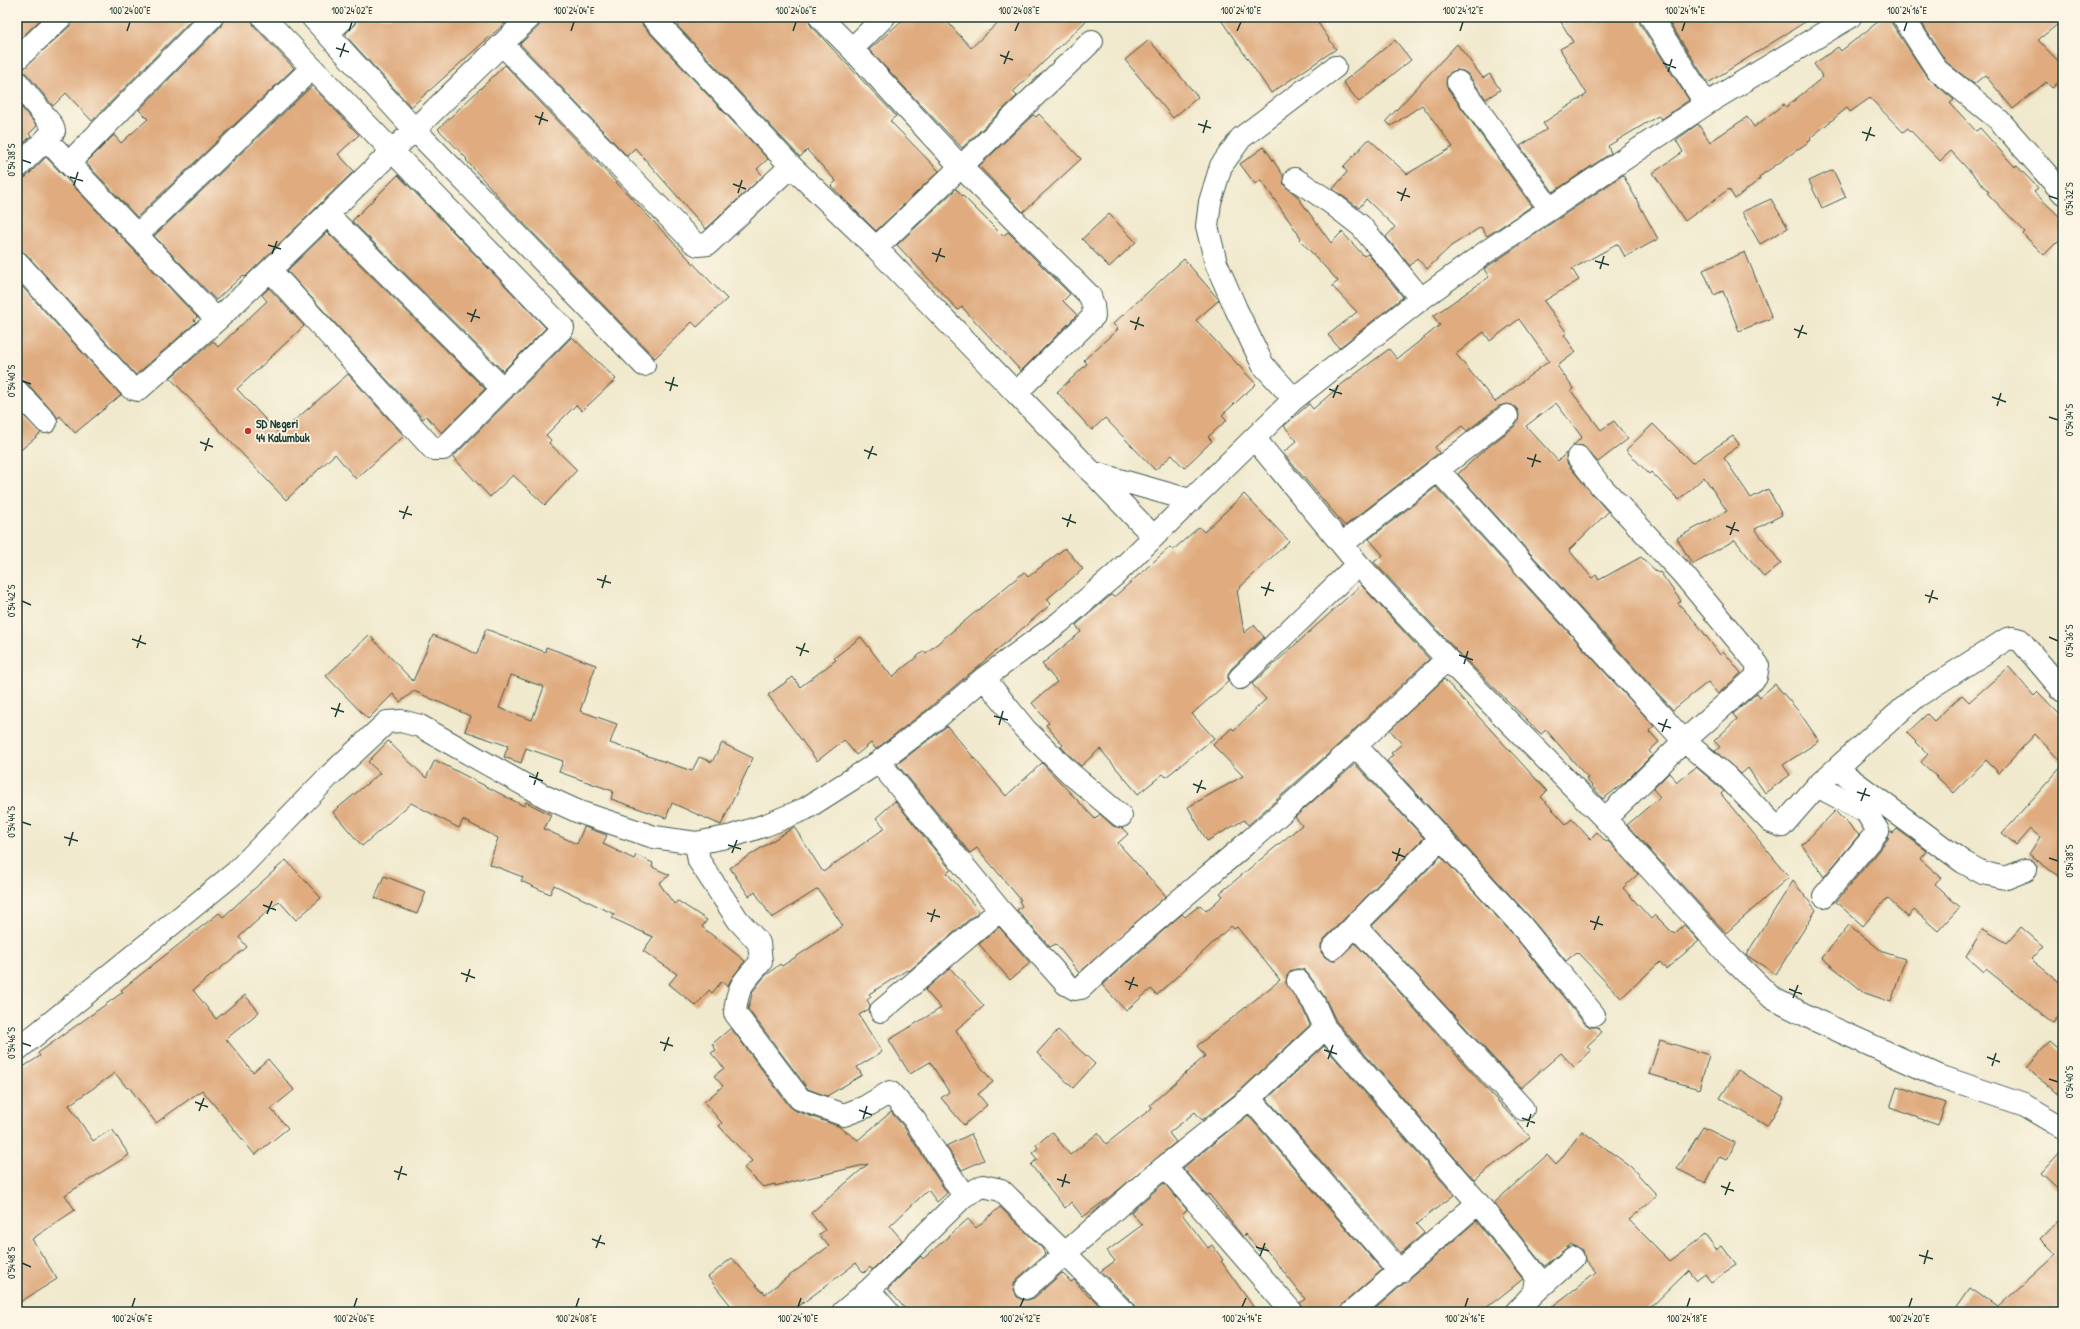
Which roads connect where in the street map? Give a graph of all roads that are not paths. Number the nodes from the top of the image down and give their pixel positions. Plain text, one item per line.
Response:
1 (61, 17) edge
2 (212, 17) edge
3 (263, 17) edge
4 (312, 17) edge
5 (344, 17) edge
6 (530, 17) edge
7 (652, 17) edge
8 (820, 17) edge
9 (884, 17) edge
10 (1651, 17) edge
11 (1850, 17) edge
12 (1903, 17) edge
13 (328, 33) junction
14 (1092, 41) dead end
15 (502, 44) junction
16 (852, 49) junction
17 (17, 59) edge
18 (1335, 67) dead end
19 (312, 68) junction
20 (17, 82) edge
21 (1458, 82) dead end
22 (1706, 104) junction
23 (414, 129) junction
24 (46, 139) junction
25 (392, 153) junction
26 (70, 162) junction
27 (791, 166) junction
28 (960, 166) junction
29 (17, 168) edge
30 (1295, 179) dead end
31 (2063, 193) edge
32 (1550, 209) junction
33 (327, 214) junction
34 (138, 234) junction
35 (876, 248) junction
36 (17, 262) edge
37 (270, 270) junction
38 (1421, 299) junction
39 (217, 320) junction
40 (644, 364) dead end
41 (503, 389) junction
42 (17, 392) edge
43 (1016, 393) junction
44 (1294, 399) junction
45 (1507, 416) dead end
46 (46, 422) dead end
47 (1254, 438) junction
48 (1578, 457) dead end
49 (1438, 469) junction
50 (1091, 472) junction
51 (1190, 500) junction
52 (1153, 536) junction
53 (1342, 544) junction
54 (1358, 564) junction
55 (1447, 660) junction
56 (984, 678) junction
57 (1240, 678) dead end
58 (2063, 691) edge
59 (1684, 741) junction
60 (1356, 746) junction
61 (879, 762) junction
62 (1837, 769) junction
63 (1817, 786) junction
64 (1121, 816) dead end
65 (1605, 819) junction
66 (1440, 839) junction
67 (696, 843) junction
68 (2026, 870) dead end
69 (1824, 896) dead end
70 (1000, 910) junction
71 (1355, 925) junction
72 (1333, 948) dead end
73 (1298, 981) dead end
74 (881, 1011) dead end
75 (1594, 1015) dead end
76 (1325, 1028) junction
77 (17, 1050) edge
78 (1250, 1098) junction
79 (1523, 1109) dead end
80 (2063, 1128) edge
81 (1166, 1166) junction
82 (964, 1196) junction
83 (1478, 1203) junction
84 (1065, 1252) junction
85 (1573, 1258) dead end
86 (1400, 1272) junction
87 (1026, 1288) dead end
88 (869, 1290) junction
89 (1535, 1292) junction
90 (843, 1312) edge
91 (888, 1312) edge
92 (1124, 1312) edge
93 (1292, 1312) edge
94 (1352, 1312) edge
95 (1516, 1312) edge

1 - 17 street
2 - 26 street
3 - 19 street
4 - 13 street
5 - 13 street
6 - 15 street
7 - 27 street
8 - 16 street
9 - 16 street
10 - 22 street
11 - 22 street
12 - 31 street
13 - 23 street
14 - 28 street
15 - 23 street
15 - 27 street
16 - 28 street
18 - 44 street
19 - 25 street
19 - 34 street
20 - 24 street
21 - 32 street
22 - 32 street
23 - 25 street
23 - 40 street
24 - 26 street
24 - 29 street
25 - 33 street
25 - 41 street
26 - 34 street
27 - 35 street
28 - 35 street
28 - 43 street
30 - 38 street
32 - 38 street
33 - 37 street
33 - 41 street
34 - 39 street
35 - 43 street
36 - 39 street
37 - 39 street
37 - 41 street
38 - 44 street
42 - 46 street
43 - 50 street
44 - 47 street
45 - 49 street
47 - 51 street
47 - 53 street
48 - 59 street
49 - 53 street
49 - 59 street
50 - 51 street
50 - 52 street
51 - 52 street
52 - 56 street
53 - 54 street
54 - 55 street
54 - 57 street
55 - 60 street
55 - 65 street
56 - 61 street
56 - 64 street
58 - 62 street
59 - 63 street
59 - 65 street
60 - 66 street
60 - 70 street
61 - 67 street
61 - 70 street
62 - 63 street
62 - 68 street
63 - 69 street
65 - 80 street
66 - 71 street
66 - 75 street
67 - 77 street
67 - 82 street
70 - 74 street
71 - 72 street
71 - 79 street
73 - 76 street
76 - 78 street
76 - 83 street
78 - 81 street
78 - 86 street
81 - 84 street
81 - 93 street
82 - 84 street
82 - 88 street
83 - 86 street
83 - 89 street
84 - 87 street
84 - 92 street
85 - 89 street
86 - 94 street
88 - 90 street
88 - 91 street
89 - 95 street

